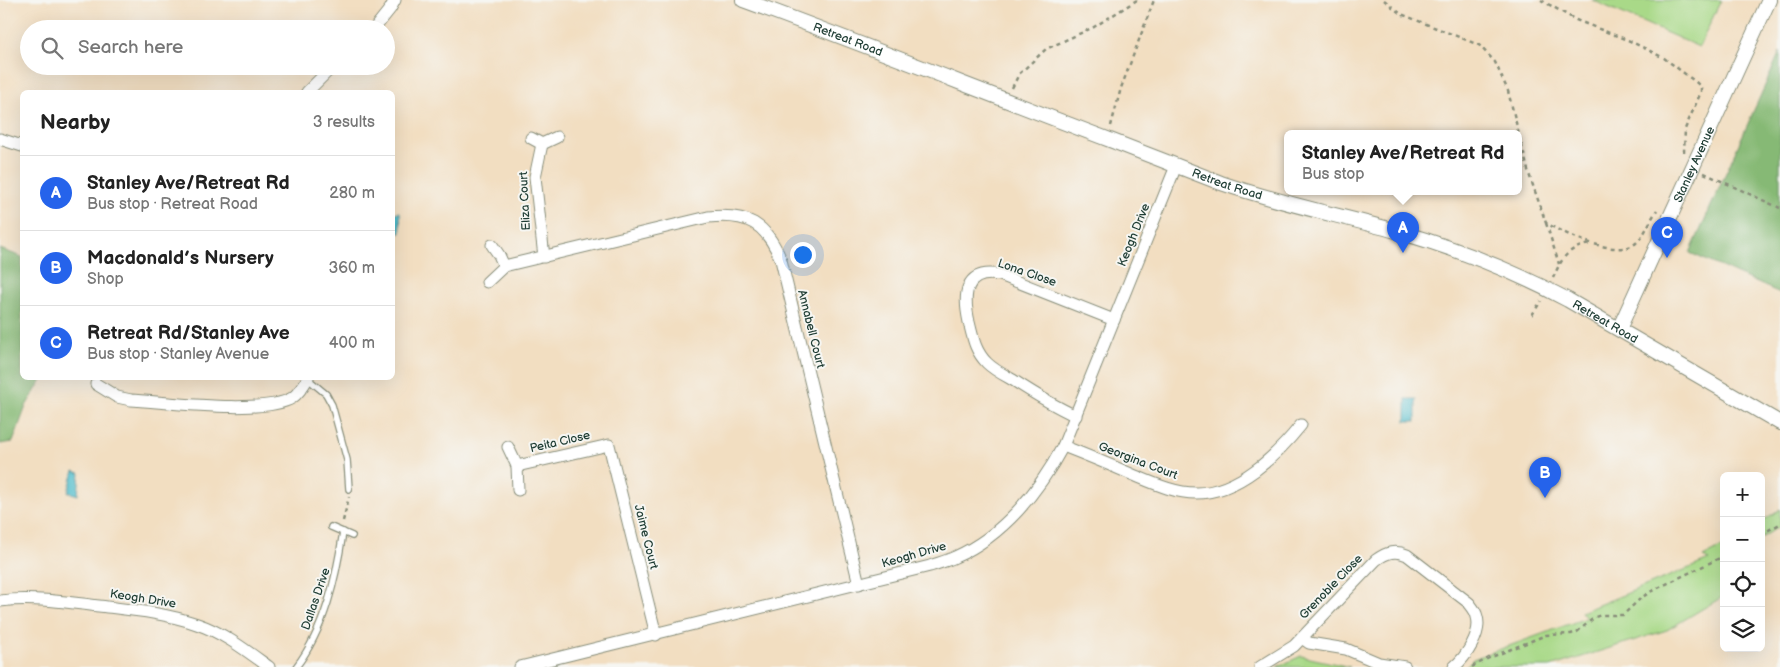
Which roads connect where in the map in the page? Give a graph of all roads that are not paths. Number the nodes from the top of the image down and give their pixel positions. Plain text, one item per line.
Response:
1 (395, 0) edge
2 (743, 0) edge
3 (1769, 0) edge
4 (381, 20) edge
5 (324, 75) edge
6 (309, 90) edge
7 (557, 137) dead end
8 (531, 138) dead end
9 (0, 139) edge
10 (542, 144) junction
11 (20, 145) edge
12 (1176, 166) junction
13 (492, 245) dead end
14 (544, 256) junction
15 (504, 266) junction
16 (487, 282) dead end
17 (1114, 320) junction
18 (1619, 329) junction
19 (307, 380) edge
20 (310, 380) edge
21 (96, 384) dead end
22 (1076, 416) junction
23 (1780, 423) edge
24 (1301, 425) dead end
25 (609, 445) joint
26 (1064, 446) junction
27 (508, 448) dead end
28 (517, 466) junction
29 (348, 488) road end
30 (518, 490) dead end
31 (331, 527) dead end
32 (343, 532) junction
33 (352, 536) dead end
34 (859, 584) junction
35 (0, 601) edge
36 (656, 635) junction
37 (1302, 638) junction
38 (269, 667) edge
39 (296, 667) edge
40 (520, 667) edge
41 (1260, 667) edge
42 (1405, 667) edge
43 (1454, 667) edge

1 - 4 street
2 - 12 street, Retreat Road
3 - 18 street, Stanley Avenue
5 - 6 street
7 - 10 street
8 - 10 street
9 - 11 street
10 - 14 street, Eliza Court
12 - 17 street, Keogh Drive
12 - 18 street, Retreat Road
13 - 15 street
14 - 15 street, Annabell Court
14 - 34 street, Annabell Court
15 - 16 street, Annabell Court
17 - 22 street, Keogh Drive
17 - 22 street, Lona Close
18 - 23 street, Retreat Road
19 - 21 street
20 - 29 lane
22 - 26 street, Keogh Drive
24 - 26 street, Georgina Court
25 - 28 street, Peita Close
25 - 36 street, Jaime Court
26 - 34 street, Keogh Drive
27 - 28 street, Peita Close
28 - 30 street, Peita Close
31 - 32 lane
32 - 33 lane
32 - 39 lane, Dallas Drive
34 - 36 street, Keogh Drive
35 - 38 street, Keogh Drive
36 - 40 street, Keogh Drive
37 - 41 street, Grenoble Close
37 - 42 street, Grenoble Close
37 - 43 street, Grenoble Close

